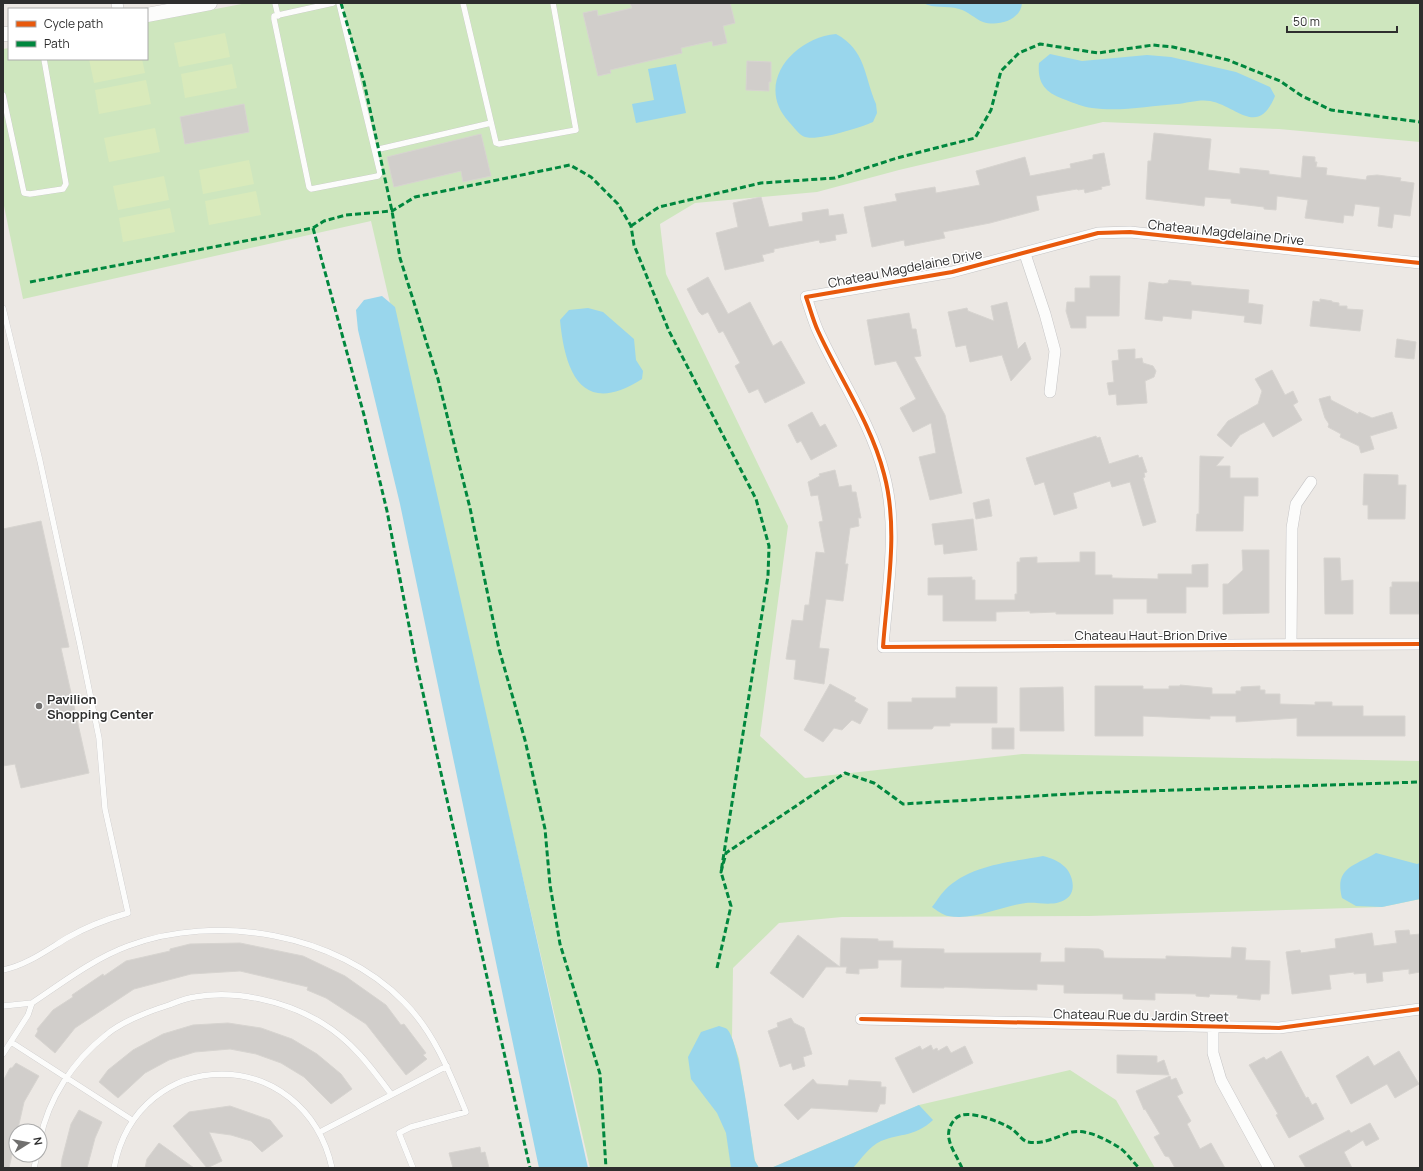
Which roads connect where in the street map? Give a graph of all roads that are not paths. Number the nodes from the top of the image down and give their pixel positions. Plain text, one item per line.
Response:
1 (210, 3) edge
2 (275, 3) edge
3 (333, 3) edge
4 (339, 3) edge
5 (463, 3) edge
6 (553, 3) edge
7 (148, 15) edge
8 (278, 16) junction
9 (44, 60) edge
10 (3, 95) edge
11 (492, 123) junction
12 (375, 150) junction
13 (1025, 254) junction
14 (1420, 263) edge
15 (3, 308) edge
16 (1050, 392) dead end
17 (1311, 482) dead end
18 (1420, 644) edge
19 (1292, 645) junction
20 (883, 647) joint
21 (3, 970) edge
22 (32, 1003) junction
23 (3, 1006) edge
24 (1420, 1009) edge
25 (860, 1019) dead end
26 (1213, 1027) junction
27 (11, 1042) junction
28 (3, 1054) edge
29 (447, 1066) junction
30 (67, 1078) junction
31 (391, 1094) junction
32 (132, 1120) junction
33 (44, 1123) edge
34 (320, 1132) junction
35 (114, 1168) edge
36 (332, 1168) edge
37 (413, 1168) edge
38 (1269, 1168) edge

1 - 7 street
2 - 8 lane
3 - 8 lane
4 - 12 lane
5 - 11 lane
6 - 11 lane
8 - 12 lane
9 - 10 lane
11 - 12 lane
13 - 14 street, Chateau Magdelaine Drive
13 - 16 street
13 - 20 street, Chateau Magdelaine Drive
15 - 21 lane
17 - 19 street
18 - 19 street, Chateau Haut-Brion Drive
19 - 20 street, Chateau Haut-Brion Drive
22 - 23 lane
22 - 27 lane
22 - 29 lane
24 - 26 street, Chateau Rue du Jardin Street
25 - 26 street, Chateau Rue du Jardin Street
26 - 38 street
27 - 28 lane
27 - 30 lane
29 - 31 lane
29 - 37 lane
30 - 31 lane
30 - 32 lane
30 - 33 lane
31 - 34 lane
32 - 34 lane
32 - 35 lane
34 - 36 lane

